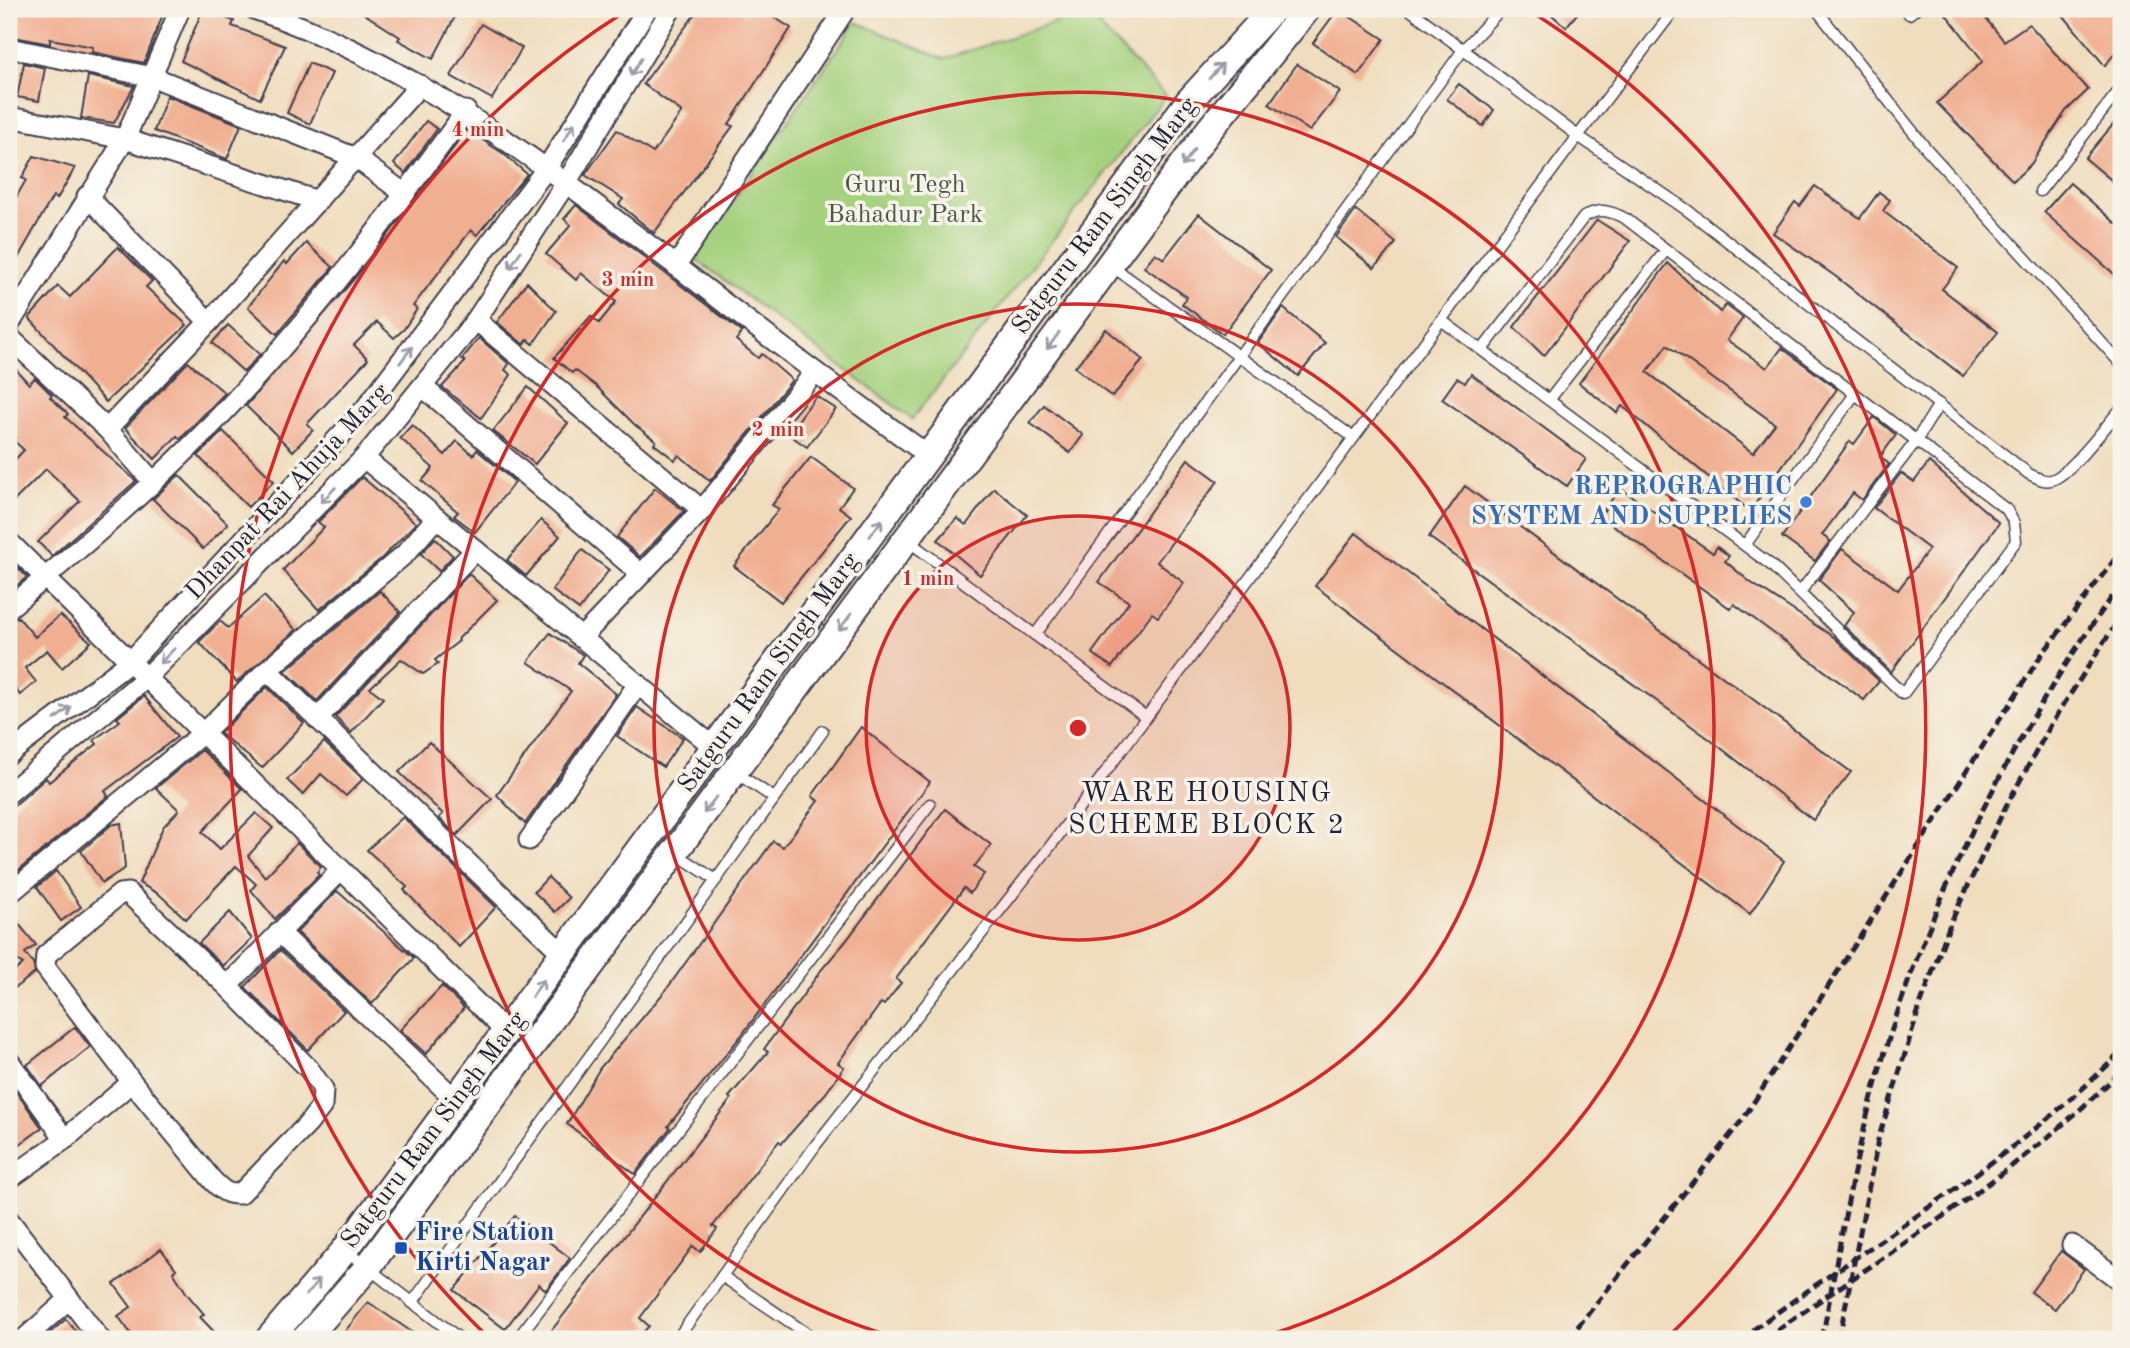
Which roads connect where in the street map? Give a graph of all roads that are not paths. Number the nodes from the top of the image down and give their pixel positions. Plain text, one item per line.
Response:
1 (180, 9) edge
2 (254, 9) edge
3 (647, 9) edge
4 (671, 9) edge
5 (842, 9) edge
6 (1273, 9) edge
7 (1307, 9) edge
8 (1409, 9) edge
9 (1502, 9) edge
10 (1675, 9) edge
11 (1816, 9) edge
12 (9, 48) edge
13 (1463, 50) junction
14 (153, 77) junction
15 (420, 85) junction
16 (2121, 88) edge
17 (467, 111) junction
18 (9, 117) edge
19 (1578, 136) junction
20 (125, 139) junction
21 (356, 159) junction
22 (546, 169) junction
23 (566, 183) junction
24 (2040, 191) dead end
25 (405, 194) junction
26 (88, 196) junction
27 (318, 201) junction
28 (1666, 250) junction
29 (1110, 264) junction
30 (676, 266) junction
31 (476, 320) junction
32 (1441, 320) junction
33 (209, 322) junction
34 (9, 325) edge
35 (9, 337) edge
36 (1482, 350) junction
37 (1241, 354) junction
38 (2121, 364) edge
39 (815, 372) junction
40 (423, 387) junction
41 (1855, 394) junction
42 (1550, 399) junction
43 (1939, 404) junction
44 (2121, 409) edge
45 (107, 429) junction
46 (1353, 437) junction
47 (1916, 441) junction
48 (929, 456) junction
49 (364, 458) junction
50 (153, 482) junction
51 (702, 510) junction
52 (436, 519) junction
53 (907, 539) junction
54 (9, 542) edge
55 (1745, 545) junction
56 (475, 551) junction
57 (641, 574) junction
58 (45, 578) junction
59 (1801, 591) junction
60 (9, 608) edge
61 (1035, 635) junction
62 (581, 638) junction
63 (130, 662) junction
64 (267, 670) junction
65 (146, 678) junction
66 (638, 684) junction
67 (1146, 717) junction
68 (317, 719) junction
69 (823, 731) dead end
70 (203, 733) junction
71 (715, 748) junction
72 (9, 754) edge
73 (734, 772) junction
74 (9, 793) edge
75 (775, 798) junction
76 (930, 804) dead end
77 (530, 840) dead end
78 (675, 853) junction
79 (341, 870) junction
80 (716, 880) junction
81 (9, 894) edge
82 (279, 932) junction
83 (563, 954) junction
84 (228, 986) junction
85 (506, 1032) junction
86 (9, 1062) edge
87 (132, 1082) junction
88 (456, 1100) junction
89 (65, 1139) junction
90 (9, 1179) edge
91 (9, 1220) edge
92 (2072, 1245) dead end
93 (345, 1250) junction
94 (367, 1268) junction
95 (722, 1276) junction
96 (2121, 1280) edge
97 (68, 1300) junction
98 (412, 1303) junction
99 (24, 1339) edge
100 (100, 1339) edge
101 (269, 1339) edge
102 (305, 1339) edge
103 (460, 1339) edge
104 (517, 1339) edge
105 (677, 1339) edge
106 (815, 1339) edge

1 - 14 street
2 - 15 street
22 -> 3 street, Dhanpat Rai Ahuja Marg
4 -> 23 street, Dhanpat Rai Ahuja Marg
5 - 30 street
48 -> 6 main road, Satguru Ram Singh Marg
7 -> 29 main road, Satguru Ram Singh Marg
8 - 13 lane
9 - 13 lane
10 - 19 lane
11 - 38 lane
12 - 14 street
13 - 19 lane
13 - 37 lane
14 - 20 street
14 - 21 street
15 - 17 street
15 - 21 street
16 - 24 lane
17 - 22 street
17 - 25 street
18 - 20 street
19 - 32 lane
19 - 43 lane
20 - 26 street
20 - 27 street
21 - 25 street
21 - 27 street
22 - 23 street
63 -> 22 street, Dhanpat Rai Ahuja Marg
23 - 30 street
23 -> 31 street, Dhanpat Rai Ahuja Marg
25 - 50 street
26 - 33 street
26 - 34 street
27 - 33 street
28 - 36 lane
28 - 41 lane
28 - 42 lane
29 - 37 lane
29 -> 53 main road, Satguru Ram Singh Marg
30 - 39 street
31 - 40 street, Dhanpat Rai Ahuja Marg
31 - 51 street
32 - 36 lane
32 - 46 lane
33 - 45 street
35 - 45 street
36 - 42 lane
37 - 46 lane
37 - 61 lane
39 - 48 street
39 - 51 street
40 - 49 street, Dhanpat Rai Ahuja Marg
40 - 57 street
41 - 47 lane
41 - 55 lane
42 - 55 lane
43 - 44 lane
43 - 47 lane
45 - 50 street
46 - 67 lane
47 - 59 lane
47 - 59 lane
71 -> 48 main road, Satguru Ram Singh Marg
49 - 52 street
49 -> 65 street, Dhanpat Rai Ahuja Marg
50 - 58 street
51 - 57 street
52 - 56 street
52 - 64 street
53 - 61 lane
53 -> 73 main road, Satguru Ram Singh Marg
54 - 58 street
55 - 59 lane
56 - 62 street
56 - 68 street
57 - 62 street
58 - 60 street
58 - 63 street
61 - 67 lane
62 - 66 street
63 - 65 street
72 -> 63 street, Dhanpat Rai Ahuja Marg
64 - 68 street
64 - 70 street
65 - 70 street
65 - 74 street, Dhanpat Rai Ahuja Marg
66 - 71 street
66 - 77 street
67 - 95 lane
68 - 83 street
69 - 75 lane
70 - 79 street
70 - 81 street
71 - 83 main road, Satguru Ram Singh Marg
73 - 75 lane
73 -> 78 main road, Satguru Ram Singh Marg
75 - 80 lane
76 - 104 lane
78 - 80 lane
78 - 94 main road, Satguru Ram Singh Marg
79 - 82 street
79 - 85 street
80 - 98 lane
82 - 84 street
82 - 88 street
85 -> 83 main road, Satguru Ram Singh Marg
84 - 87 street
84 - 87 street
85 - 88 main road, Satguru Ram Singh Marg
86 - 89 street
87 - 89 street
88 - 93 main road, Satguru Ram Singh Marg
89 - 90 street
91 - 97 street
92 - 96 street
93 - 94 lane
101 -> 93 main road, Satguru Ram Singh Marg
94 - 98 lane
94 - 102 main road, Satguru Ram Singh Marg
95 - 105 lane
95 - 106 lane
97 - 99 street
97 - 100 street
98 - 103 lane

